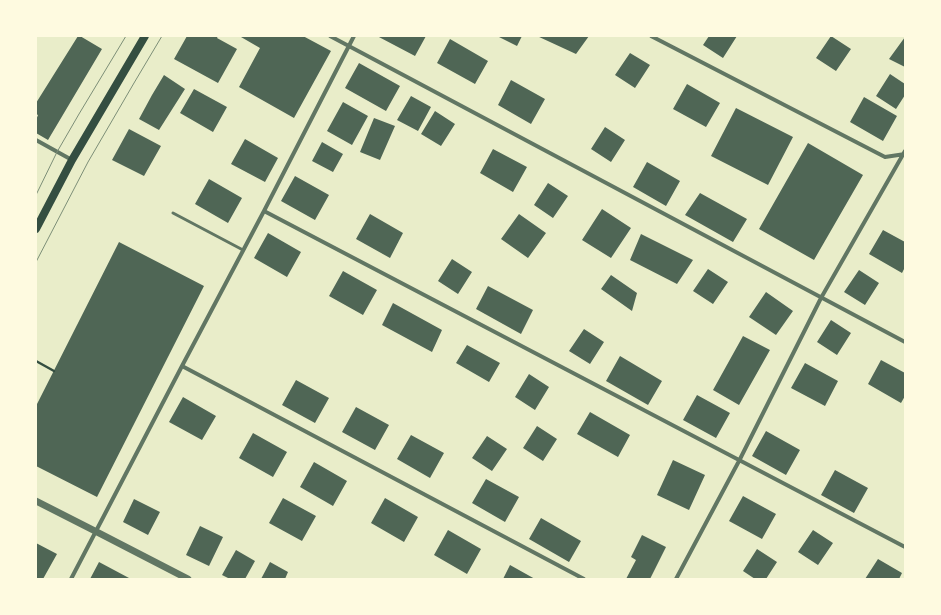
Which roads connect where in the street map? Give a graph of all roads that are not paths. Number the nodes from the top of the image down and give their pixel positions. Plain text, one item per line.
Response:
1 (145, 36) edge
2 (330, 36) edge
3 (354, 36) edge
4 (652, 36) edge
5 (348, 46) junction
6 (36, 140) edge
7 (904, 153) edge
8 (72, 160) junction
9 (264, 212) junction
10 (173, 213) dead end
11 (36, 229) edge
12 (243, 250) junction
13 (821, 298) junction
14 (905, 342) edge
15 (182, 366) junction
16 (739, 461) junction
17 (36, 501) edge
18 (96, 531) junction
19 (905, 547) edge
20 (71, 579) edge
21 (188, 579) edge
22 (584, 579) edge
23 (676, 579) edge

1 - 8 main road
2 - 5 street
3 - 5 street
4 - 7 street
5 - 9 street
5 - 13 street
6 - 8 street
7 - 13 street
8 - 11 main road
9 - 12 street
9 - 16 street
10 - 12 lane
12 - 15 street
13 - 14 street
13 - 16 street
15 - 18 street
15 - 22 street
16 - 19 street
16 - 23 street
17 - 18 street
18 - 20 street
18 - 21 street

